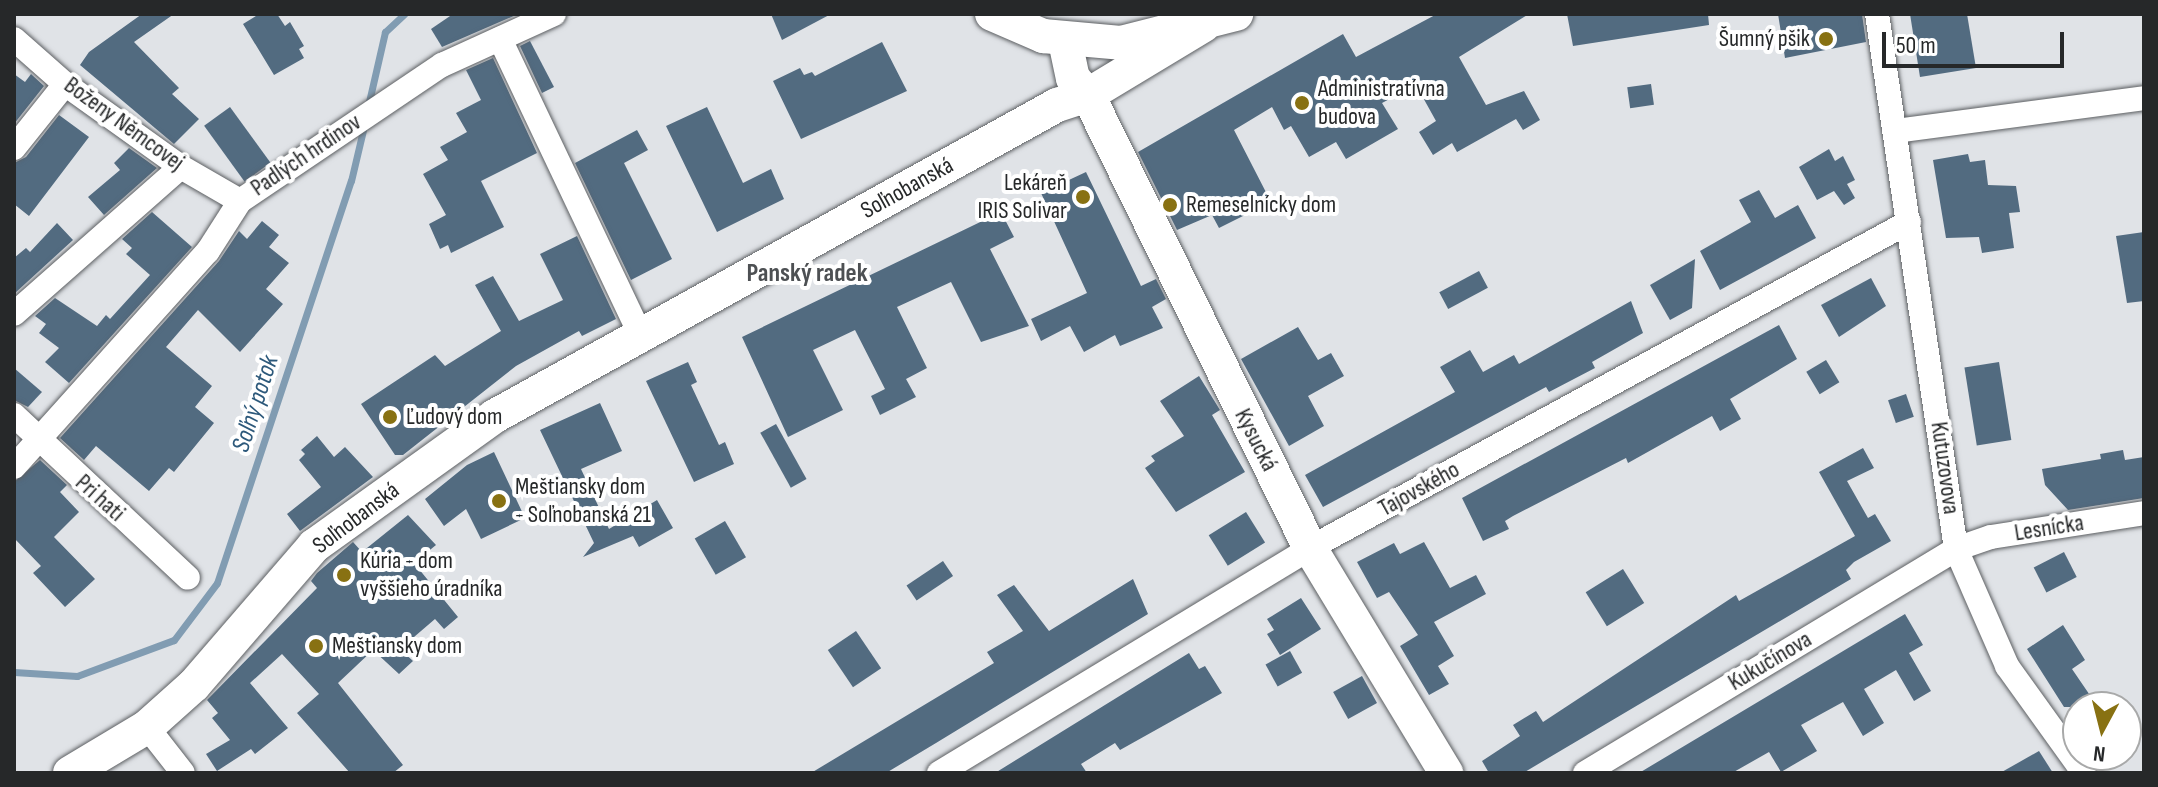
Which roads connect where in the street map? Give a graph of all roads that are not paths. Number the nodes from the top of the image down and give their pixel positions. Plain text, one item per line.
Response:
1 (554, 14) edge
2 (992, 14) edge
3 (1236, 14) edge
4 (1877, 14) edge
5 (1204, 25) junction
6 (14, 39) edge
7 (500, 39) junction
8 (1078, 42) junction
9 (65, 84) junction
10 (1088, 95) junction
11 (2144, 98) edge
12 (1895, 131) junction
13 (14, 148) edge
14 (181, 167) junction
15 (240, 201) junction
16 (1909, 222) junction
17 (14, 314) edge
18 (641, 336) junction
19 (14, 415) edge
20 (39, 442) junction
21 (14, 467) edge
22 (2144, 513) edge
23 (1310, 548) junction
24 (1956, 549) junction
25 (188, 578) dead end
26 (147, 727) junction
27 (70, 773) edge
28 (183, 773) edge
29 (939, 773) edge
30 (1446, 773) edge
31 (1585, 773) edge
32 (2084, 773) edge

1 - 7 street, Padlých hrdinov
2 - 8 street
3 - 5 street
4 - 12 street, Kutuzovova
5 - 8 street
5 - 10 street, Soľnobanská
6 - 9 street, Boženy Němcovej
7 - 15 street, Padlých hrdinov
7 - 18 street
8 - 10 street
9 - 13 street
9 - 14 street, Boženy Němcovej
10 - 18 street, Soľnobanská
10 - 23 street, Kysucká
11 - 12 street
12 - 16 street, Kutuzovova
14 - 15 street, Boženy Němcovej
14 - 17 street
15 - 20 street, Padlých hrdinov
16 - 23 street, Tajovského
16 - 24 street, Kutuzovova
18 - 26 street, Soľnobanská
19 - 20 street, Pri hati
20 - 21 street, Padlých hrdinov
20 - 25 street, Pri hati
22 - 24 street, Lesnícka
23 - 29 street, Tajovského
23 - 30 street, Kysucká
24 - 31 street, Kukučínova
24 - 32 street, Kutuzovova
26 - 27 street, Soľnobanská
26 - 28 street

